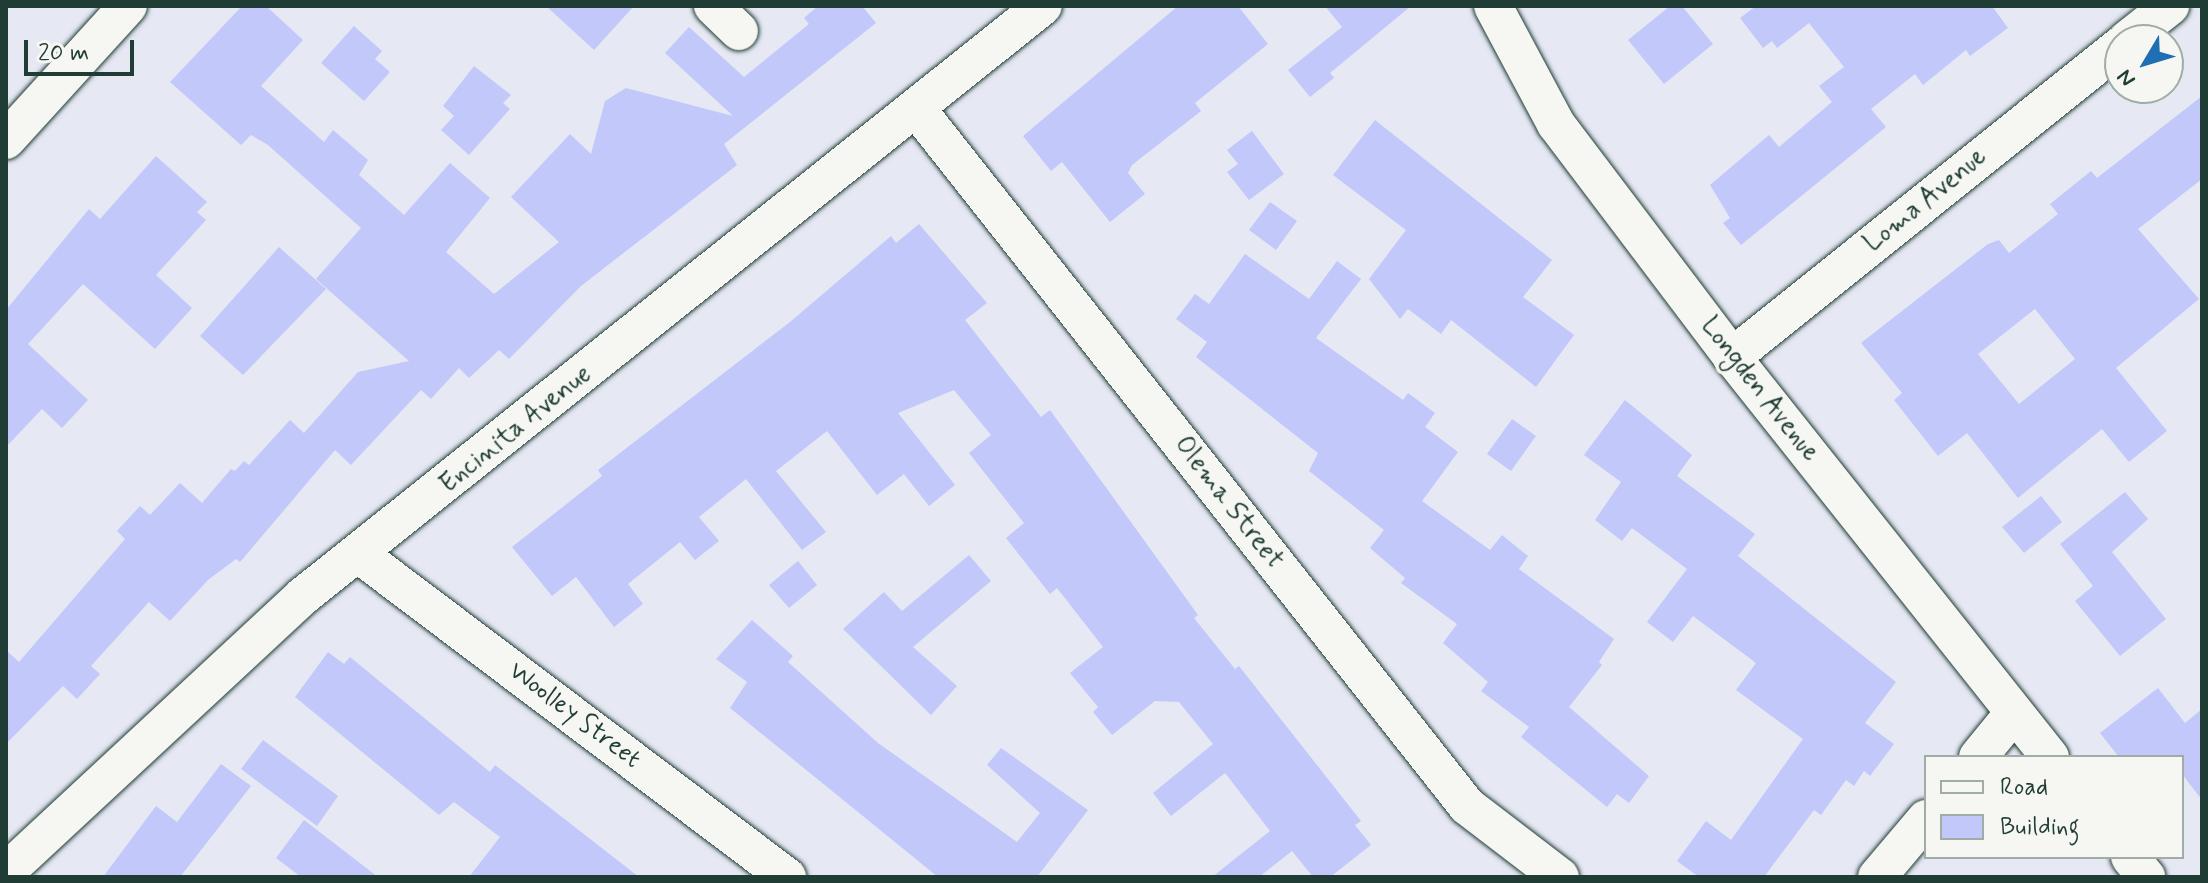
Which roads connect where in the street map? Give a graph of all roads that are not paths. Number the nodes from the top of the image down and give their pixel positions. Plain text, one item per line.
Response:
1 (128, 6) edge
2 (1043, 6) edge
3 (1493, 6) edge
4 (2170, 6) edge
5 (2147, 24) edge
6 (2104, 59) edge
7 (916, 108) junction
8 (6, 140) edge
9 (1732, 357) junction
10 (360, 555) junction
11 (2014, 713) junction
12 (1980, 755) edge
13 (2048, 755) edge
14 (1924, 821) edge
15 (2132, 859) edge
16 (6, 872) edge
17 (787, 877) edge
18 (1560, 877) edge
19 (1877, 877) edge
20 (2146, 877) edge

1 - 8 street
2 - 7 street, Encinita Avenue
3 - 9 street, Longden Avenue
4 - 5 street
6 - 9 street, Loma Avenue
7 - 10 street, Encinita Avenue
7 - 18 street, Olema Street
9 - 11 street, Longden Avenue
10 - 16 street, Encinita Avenue
10 - 17 street, Woolley Street
11 - 12 street
11 - 13 street, Longden Avenue
14 - 19 street
15 - 20 street

